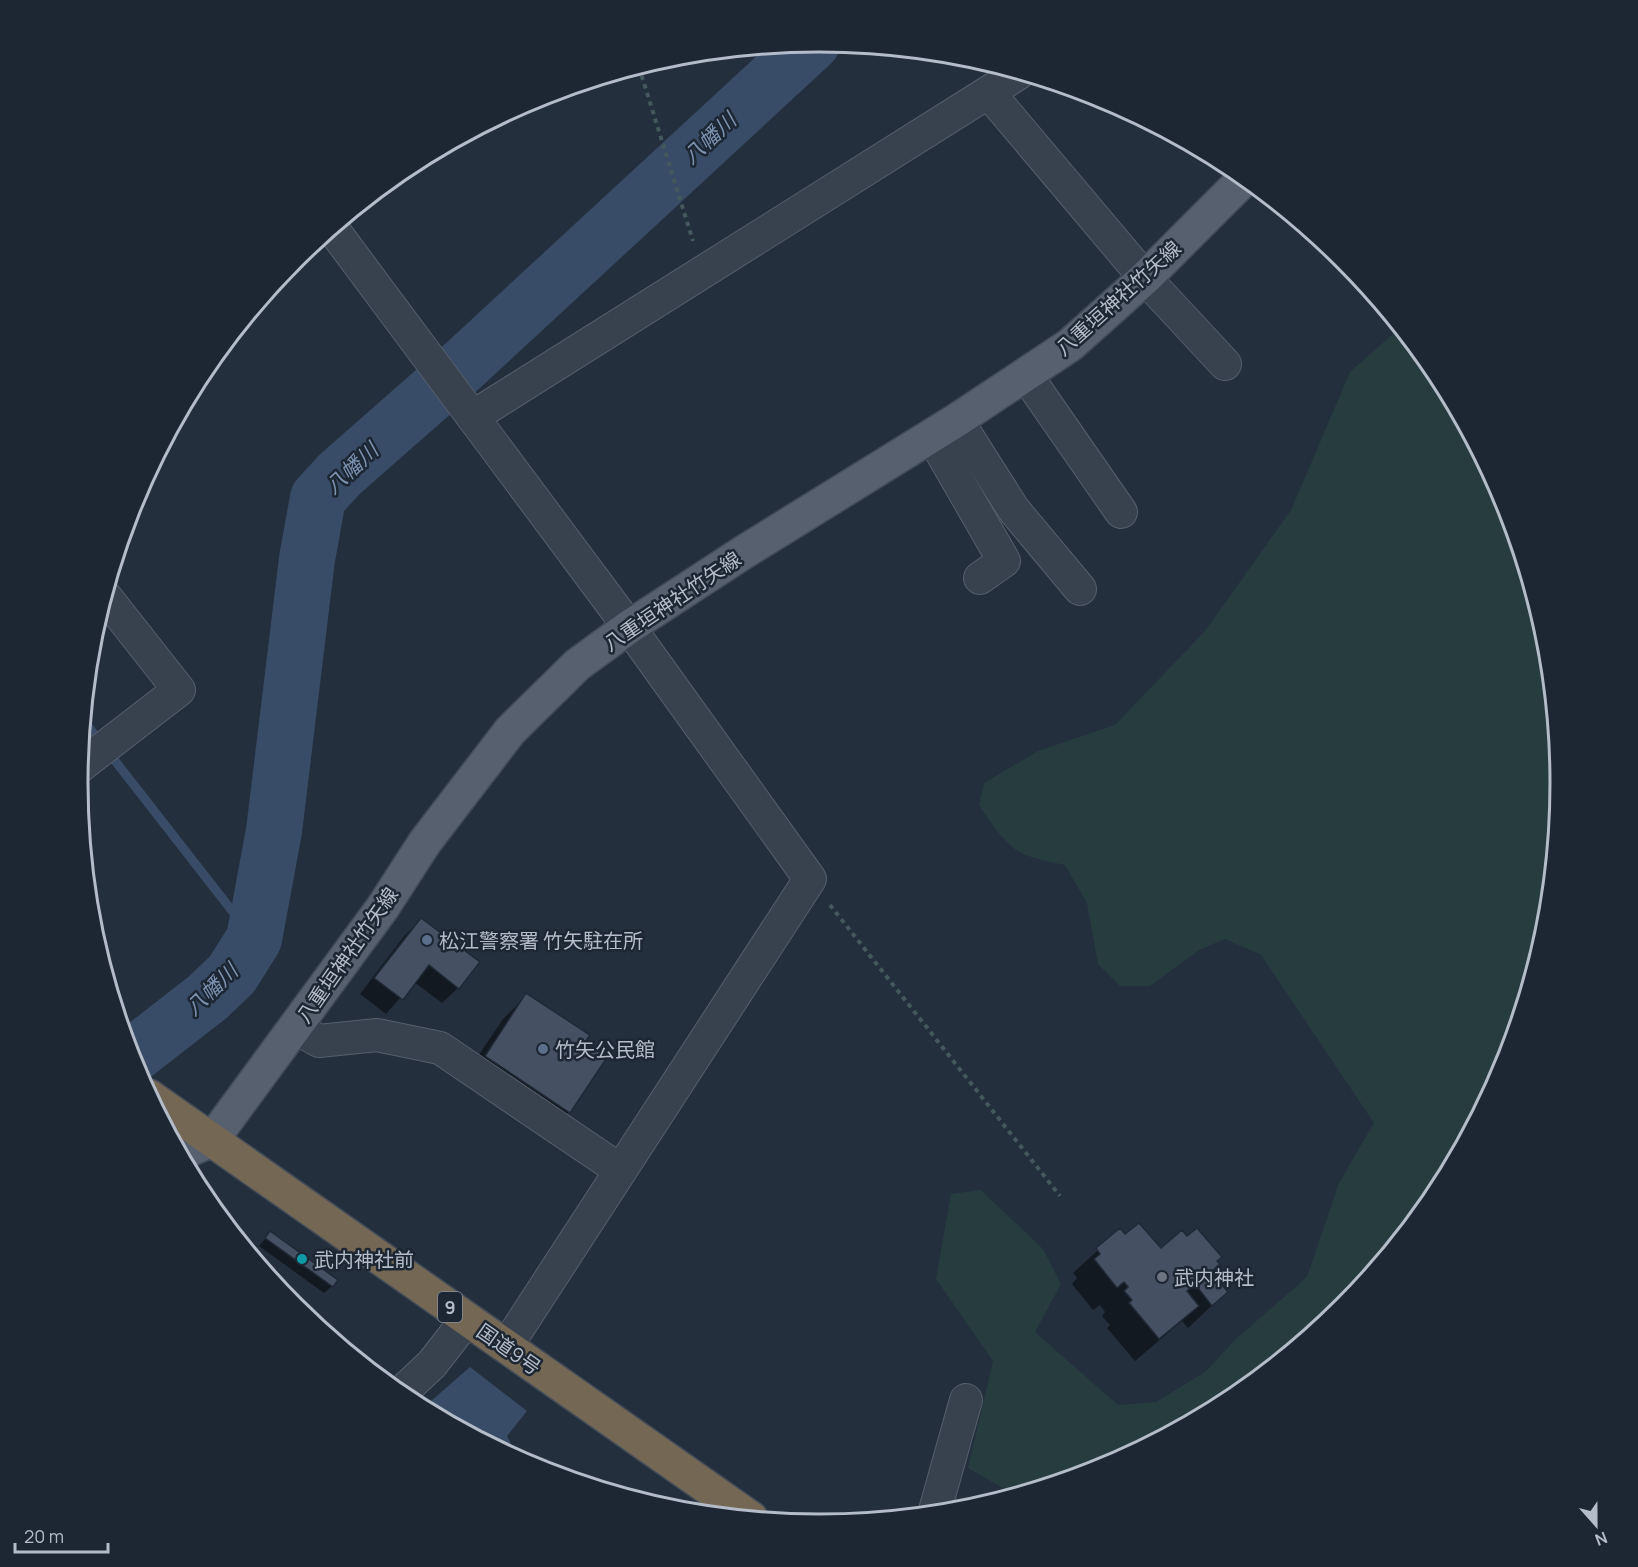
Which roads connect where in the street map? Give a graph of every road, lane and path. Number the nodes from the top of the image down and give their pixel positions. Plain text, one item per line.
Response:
1 (641, 75) edge
2 (1011, 78) edge
3 (989, 93) junction
4 (1238, 185) edge
5 (337, 234) edge
6 (702, 273) junction
7 (1145, 278) junction
8 (1225, 364) dead end
9 (1026, 375) junction
10 (474, 416) junction
11 (944, 428) junction
12 (1121, 512) dead end
13 (980, 578) dead end
14 (1080, 588) dead end
15 (111, 603) edge
16 (629, 627) junction
17 (89, 759) edge
18 (810, 879) junction
19 (296, 1028) junction
20 (162, 1105) edge
21 (212, 1140) junction
22 (187, 1151) edge
23 (620, 1170) junction
24 (1060, 1196) dead end
25 (467, 1319) junction
26 (506, 1347) junction
27 (407, 1387) edge
28 (966, 1400) dead end
29 (937, 1504) edge
30 (739, 1510) edge

1 - 6 path
2 - 3 street
3 - 6 street
3 - 7 street
4 - 7 main road, 八重垣神社竹矢線
5 - 10 street
6 - 10 street
7 - 8 street
7 - 9 main road, 八重垣神社竹矢線
9 - 11 main road, 八重垣神社竹矢線
9 - 12 street
10 - 16 street
11 - 13 street
11 - 14 street
11 - 16 main road, 八重垣神社竹矢線
15 - 17 street
16 - 18 street
16 - 19 main road, 八重垣神社竹矢線
18 - 23 street
18 - 24 path
19 - 21 main road, 八重垣神社竹矢線
19 - 23 street
20 - 21 highway, 国道9号 / 9
21 - 22 main road
21 - 25 highway, 国道9号 / 9
23 - 26 street
25 - 26 highway, 国道9号 / 9
25 - 27 street
26 - 30 highway, 国道9号 / 9
28 - 29 street

